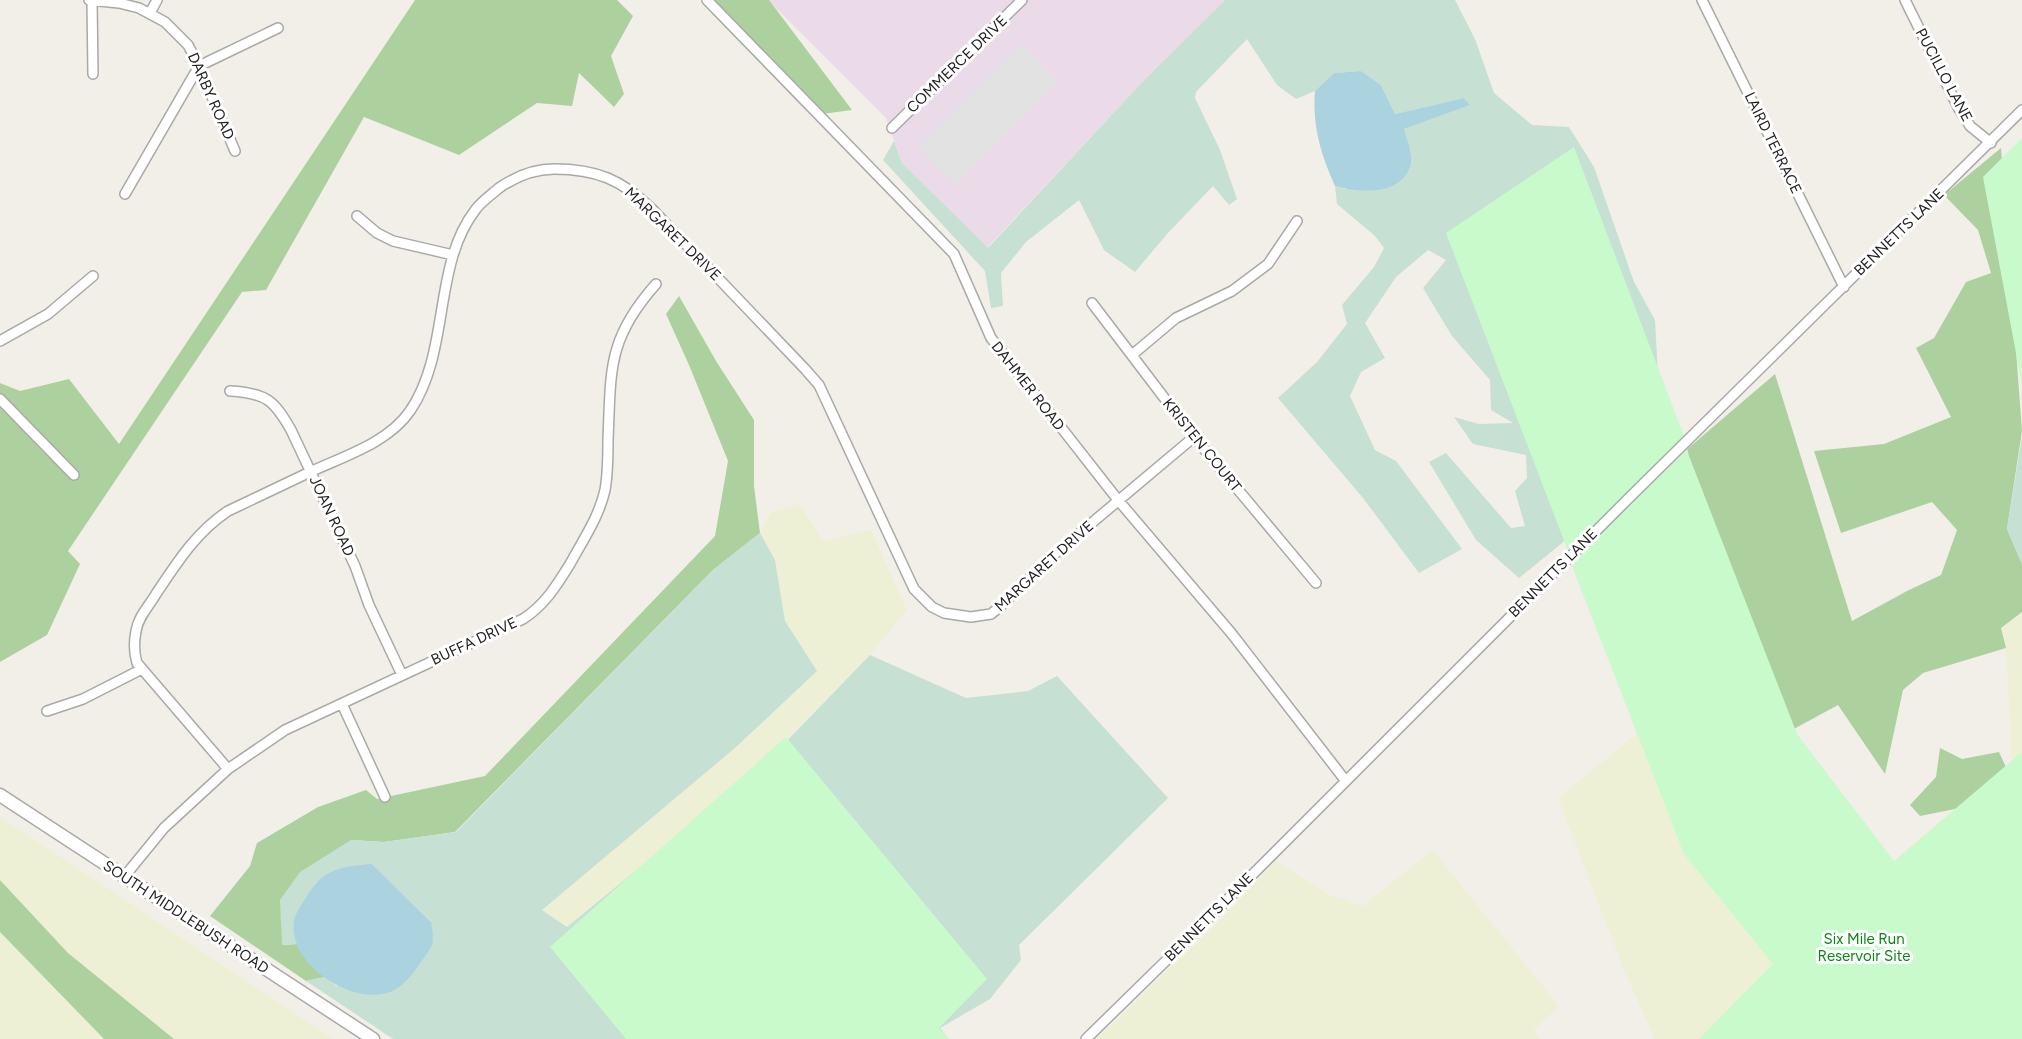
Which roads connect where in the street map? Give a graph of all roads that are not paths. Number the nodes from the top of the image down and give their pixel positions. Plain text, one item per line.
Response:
1 (91, 0) edge
2 (157, 0) edge
3 (707, 0) edge
4 (1022, 0) edge
5 (1702, 0) edge
6 (1905, 0) edge
7 (150, 13) junction
8 (278, 28) dead end
9 (199, 66) junction
10 (93, 74) dead end
11 (2022, 110) edge
12 (892, 128) dead end
13 (1990, 143) junction
14 (235, 151) dead end
15 (125, 194) dead end
16 (357, 216) dead end
17 (1297, 221) dead end
18 (453, 255) junction
19 (93, 276) dead end
20 (656, 284) dead end
21 (1844, 287) junction
22 (1092, 303) dead end
23 (0, 341) edge
24 (1132, 356) junction
25 (230, 391) dead end
26 (0, 399) edge
27 (1194, 437) junction
28 (311, 471) junction
29 (74, 475) dead end
30 (1118, 500) junction
31 (1316, 583) dead end
32 (142, 669) junction
33 (402, 675) junction
34 (342, 704) junction
35 (47, 711) dead end
36 (228, 769) junction
37 (1345, 780) junction
38 (0, 795) edge
39 (385, 797) dead end
40 (124, 877) junction
41 (373, 1039) edge
42 (1086, 1039) edge

1 - 7 street, DARBY ROAD
1 - 10 street
2 - 7 street
3 - 30 street, DAHMER ROAD
4 - 12 street, COMMERCE DRIVE
5 - 21 street, LAIRD TERRACE
6 - 13 street, PUCILLO LANE
7 - 9 street, DARBY ROAD
8 - 9 street
9 - 14 street, DARBY ROAD
9 - 15 street
11 - 13 street, BENNETTS LANE
13 - 21 street, BENNETTS LANE
16 - 18 street
17 - 24 street
18 - 28 street, MARGARET DRIVE
18 - 30 street, MARGARET DRIVE
19 - 23 street
20 - 33 street, BUFFA DRIVE
21 - 37 street, BENNETTS LANE
22 - 24 street, KRISTEN COURT
24 - 27 street, KRISTEN COURT
25 - 28 street, JOAN ROAD
26 - 29 street
27 - 30 street, MARGARET DRIVE
27 - 31 street, KRISTEN COURT
28 - 32 street, MARGARET DRIVE
28 - 33 street, JOAN ROAD
30 - 37 street, DAHMER ROAD
32 - 35 street
32 - 36 street, MARGARET DRIVE
33 - 34 street, BUFFA DRIVE
34 - 36 street, BUFFA DRIVE
34 - 39 street
36 - 40 street, BUFFA DRIVE
37 - 42 street, BENNETTS LANE
38 - 40 street, SOUTH MIDDLEBUSH ROAD
40 - 41 street, SOUTH MIDDLEBUSH ROAD

